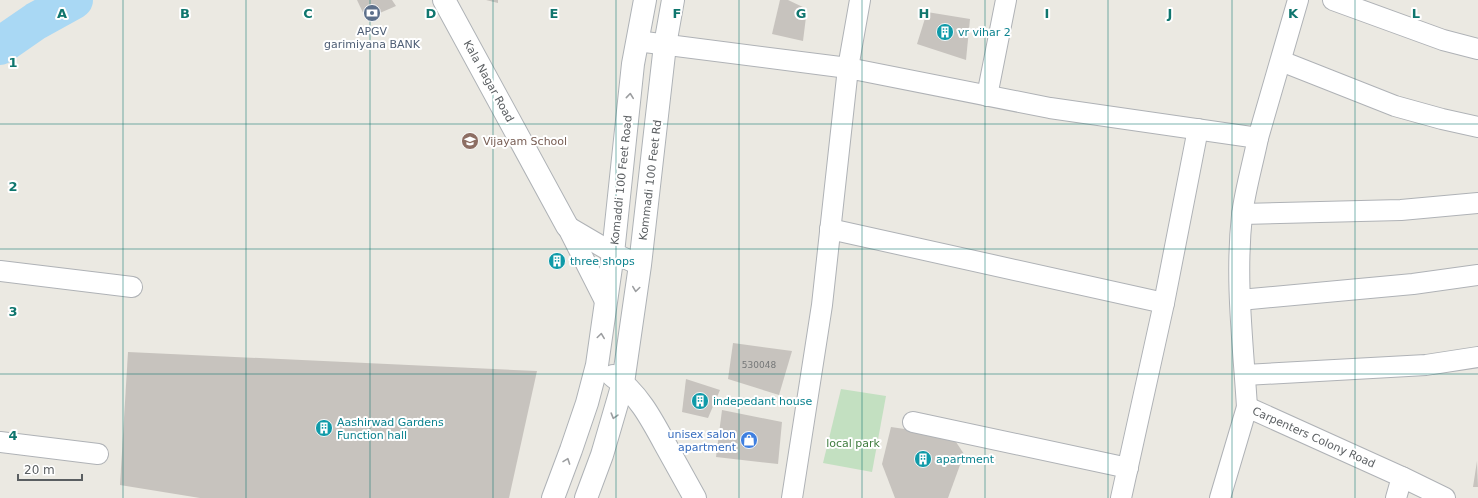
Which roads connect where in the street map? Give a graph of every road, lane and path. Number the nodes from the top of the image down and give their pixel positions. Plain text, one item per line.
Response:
1 (645, 0) edge
2 (673, 0) edge
3 (860, 0) edge
4 (1006, 0) edge
5 (1298, 0) edge
6 (1333, 0) edge
7 (449, 4) edge
8 (637, 41) junction
9 (665, 45) junction
10 (1478, 49) edge
11 (1281, 61) junction
12 (848, 68) junction
13 (987, 96) junction
14 (1478, 127) edge
15 (1198, 129) junction
16 (1258, 138) junction
17 (1478, 203) edge
18 (1242, 214) junction
19 (567, 226) junction
20 (830, 229) junction
21 (613, 253) junction
22 (640, 265) junction
23 (0, 271) edge
24 (1478, 275) edge
25 (132, 287) dead end
26 (1240, 300) junction
27 (606, 302) junction
28 (1164, 303) junction
29 (1478, 357) edge
30 (597, 365) junction
31 (1245, 375) junction
32 (623, 383) junction
33 (1247, 407) junction
34 (913, 422) dead end
35 (0, 442) edge
36 (98, 454) dead end
37 (1128, 468) junction
38 (1402, 477) junction
39 (554, 498) edge
40 (586, 498) edge
41 (695, 498) edge
42 (792, 498) edge
43 (1121, 498) edge
44 (1220, 498) edge
45 (1396, 498) edge
46 (1445, 498) edge

1 - 8 main road, Komaddi 100 Feet Road
2 - 9 main road, Kommadi 100 Feet Rd
3 - 12 street
4 - 13 street
5 - 11 street
6 - 10 street
7 - 19 main road, Kala Nagar Road
8 - 9 street
21 -> 8 main road, Komaddi 100 Feet Road
9 - 12 street
9 - 22 main road, Kommadi 100 Feet Rd
11 - 14 street
11 - 16 street
12 - 13 street
12 - 20 street
13 - 15 street
15 - 16 street
15 - 28 street
16 - 18 street
17 - 18 street
18 - 26 street
19 - 21 street
19 - 27 street, Kala Nagar Road
20 - 28 street
20 - 42 street
21 - 22 street
21 - 27 main road, Komaddi 100 Feet Road
22 -> 32 main road, Kommadi 100 Feet Rd
23 - 25 street
24 - 26 street
26 - 31 street
30 -> 27 main road, Komaddi 100 Feet Road
28 - 37 street
29 - 31 street
30 - 32 main road
39 -> 30 main road, Komaddi 100 Feet Road
31 - 33 street
32 -> 40 main road, Kommadi 100 Feet Rd
32 - 41 main road
33 - 38 street, Carpenters Colony Road
33 - 44 street, Carpenters Colony Road
34 - 37 street
35 - 36 street
37 - 43 street
38 - 45 street
38 - 46 street, Carpenters Colony Road

